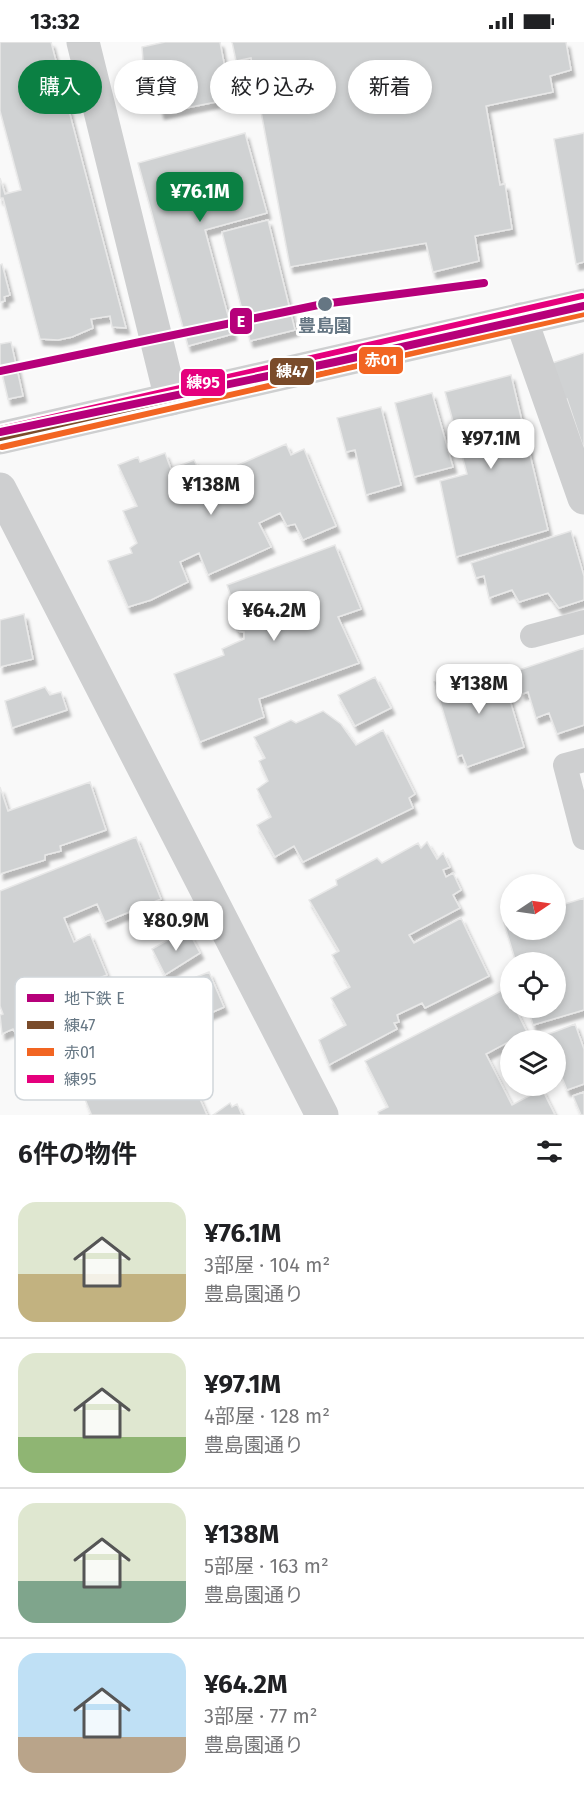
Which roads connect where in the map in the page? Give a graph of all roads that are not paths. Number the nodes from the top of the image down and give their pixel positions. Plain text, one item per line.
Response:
1 (83, 42) edge
2 (584, 305) edge
3 (521, 319) junction
4 (171, 399) junction
5 (0, 438) edge
6 (0, 489) edge
7 (584, 498) edge
8 (584, 622) edge
9 (532, 636) dead end
10 (584, 760) edge
11 (584, 837) edge
12 (322, 1115) edge

1 - 4 street
2 - 3 street
3 - 4 street
3 - 7 street
4 - 5 street
6 - 12 street
8 - 9 lane
10 - 11 lane

